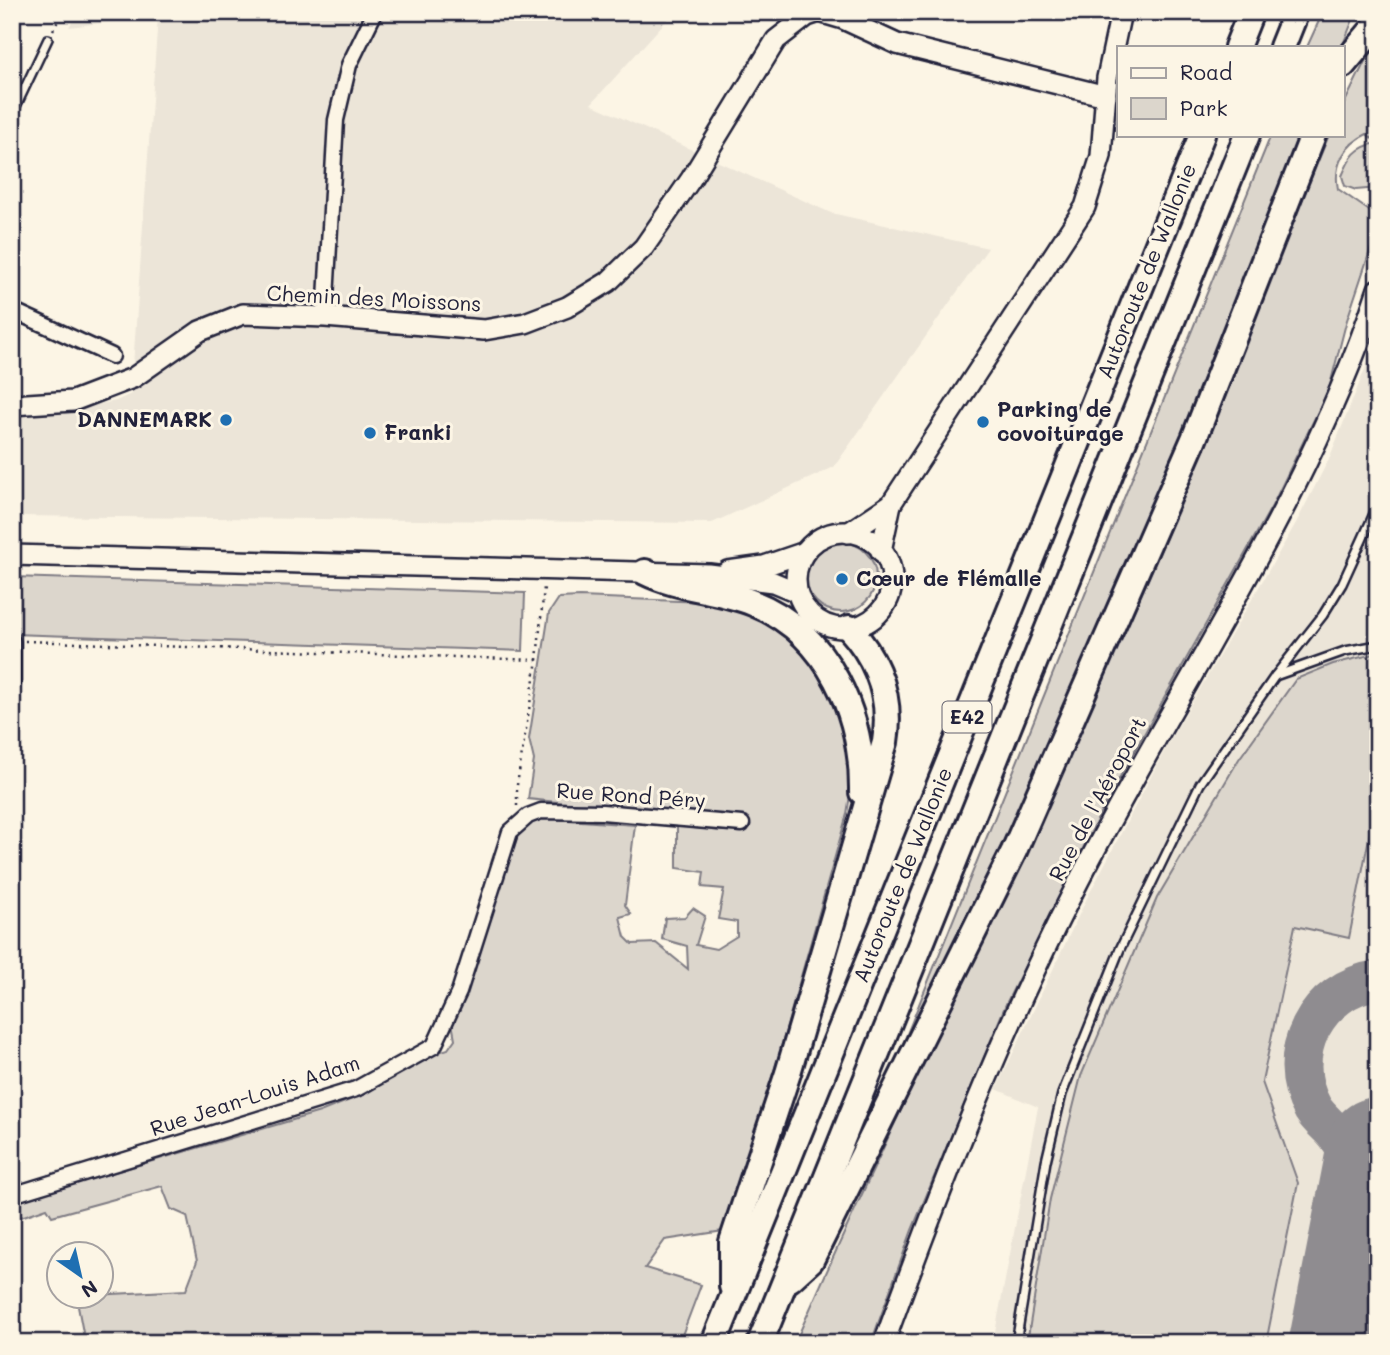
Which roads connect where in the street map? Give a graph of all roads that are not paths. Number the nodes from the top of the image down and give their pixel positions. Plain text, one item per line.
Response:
1 (375, 12) edge
2 (819, 12) edge
3 (1121, 12) edge
4 (1251, 12) edge
5 (1296, 12) edge
6 (1363, 12) edge
7 (1378, 23) edge
8 (48, 39) road end
9 (1237, 46) edge
10 (1282, 46) edge
11 (1344, 60) edge
12 (1344, 62) edge
13 (1106, 96) junction
14 (12, 116) edge
15 (1202, 136) edge
16 (1247, 136) edge
17 (1313, 136) edge
18 (1378, 289) edge
19 (12, 310) edge
20 (325, 317) junction
21 (112, 356) dead end
22 (12, 405) edge
23 (891, 504) junction
24 (1378, 505) edge
25 (848, 533) junction
26 (881, 551) junction
27 (805, 552) junction
28 (12, 555) edge
29 (645, 572) junction
30 (709, 574) junction
31 (797, 592) junction
32 (849, 628) junction
33 (13, 641) edge
34 (1378, 645) edge
35 (1275, 676) junction
36 (12, 684) edge
37 (520, 821) joint
38 (742, 824) dead end
39 (856, 838) junction
40 (12, 1195) edge
41 (782, 1287) junction
42 (732, 1300) junction
43 (714, 1343) edge
44 (760, 1343) edge
45 (884, 1343) edge
46 (1016, 1343) edge

1 - 20 street
2 - 13 street, Chemin des Moissons
2 - 20 street, Chemin des Moissons
3 - 13 street
4 - 9 highway
5 - 10 highway
6 - 11 highway
7 - 12 highway
8 - 14 lane
13 - 23 street
15 - 42 highway, Autoroute de Wallonie / E42
16 - 41 highway, Autoroute de Wallonie / E42
17 - 41 highway
18 - 45 street, Rue de l'Aéroport
19 - 21 street
20 - 22 street, Chemin des Moissons
23 - 25 street
23 - 26 street
24 - 35 lane
25 - 26 street
25 - 27 street
26 - 32 street
27 - 30 street
27 - 31 street
28 - 29 street
29 - 30 street
29 - 39 highway
30 - 31 street
31 - 32 street
32 - 39 highway
33 - 36 street
34 - 35 lane
35 - 46 lane
37 - 38 street, Rue Rond Péry
37 - 40 street, Rue Jean-Louis Adam
39 - 42 highway
41 - 44 highway, Autoroute de Wallonie / E42
42 - 43 highway, Autoroute de Wallonie / E42

